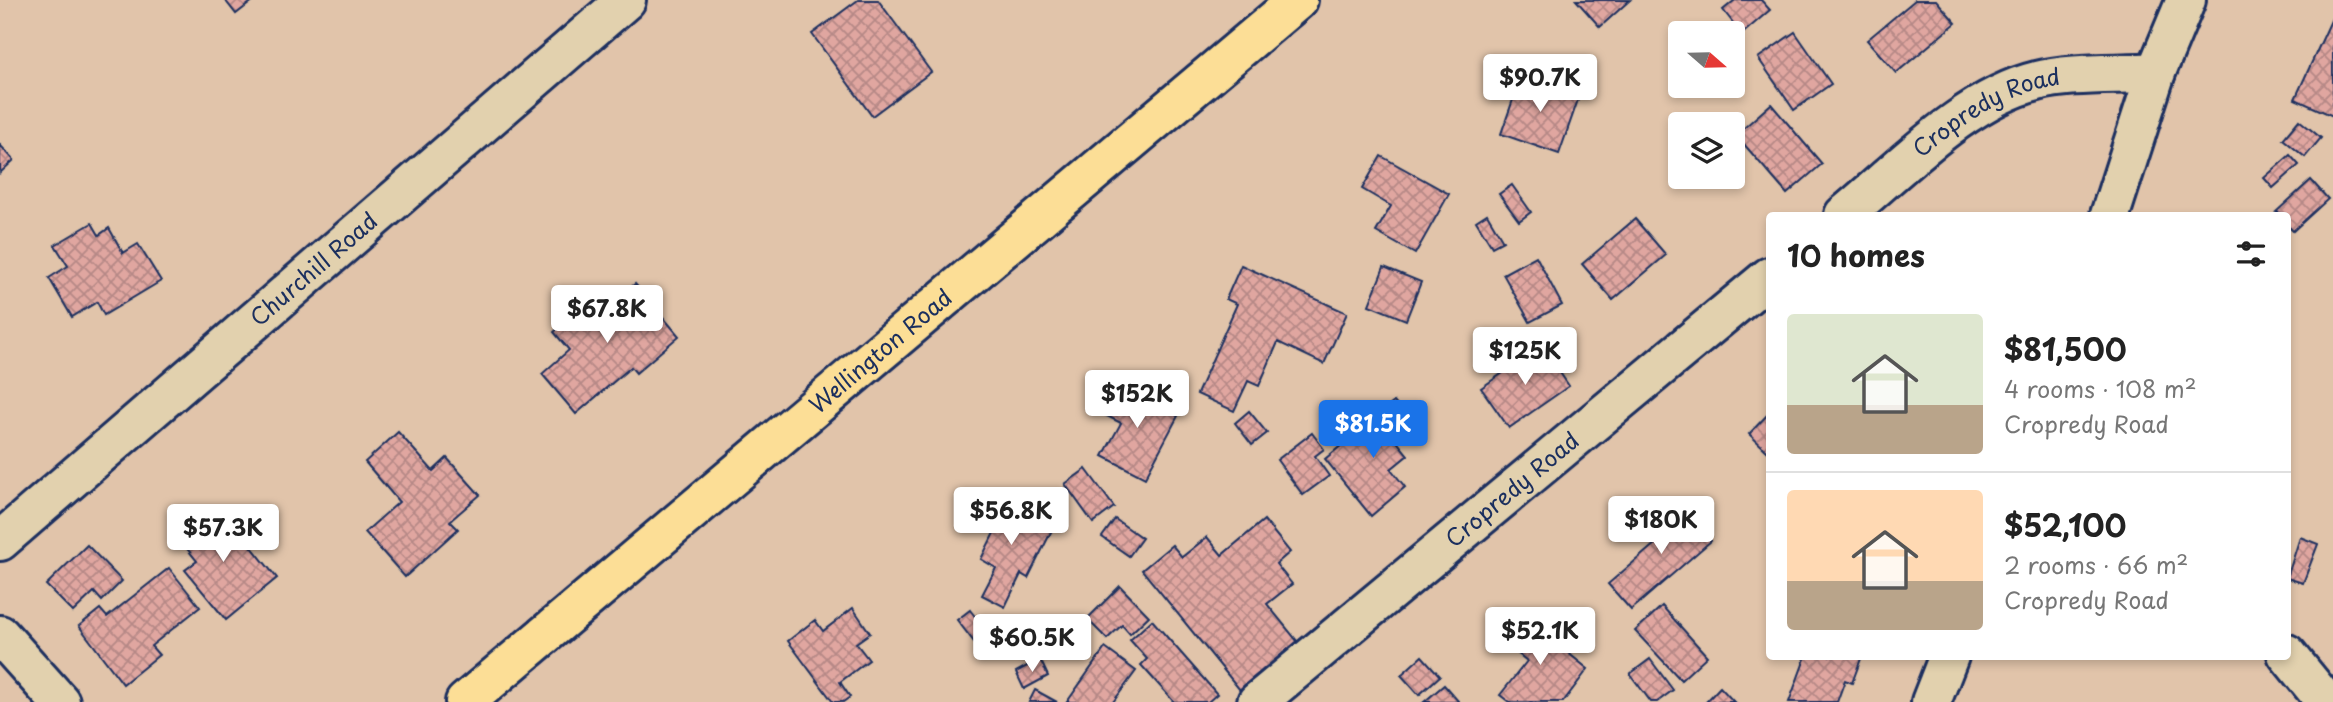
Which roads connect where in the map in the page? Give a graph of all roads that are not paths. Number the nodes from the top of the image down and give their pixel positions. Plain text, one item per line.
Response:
1 (626, 0) edge
2 (1298, 0) edge
3 (2186, 0) edge
4 (2156, 72) junction
5 (1848, 212) edge
6 (2111, 212) edge
7 (1766, 279) edge
8 (0, 541) edge
9 (0, 635) edge
10 (2291, 659) edge
11 (1947, 660) edge
12 (60, 702) edge
13 (465, 702) edge
14 (1257, 702) edge
15 (1931, 702) edge
16 (2326, 702) edge

1 - 8 street, Churchill Road
2 - 13 main road, Wellington Road
3 - 4 street
4 - 5 street, Cropredy Road
4 - 6 street
7 - 14 street, Cropredy Road
9 - 12 street
10 - 16 street
11 - 15 street

